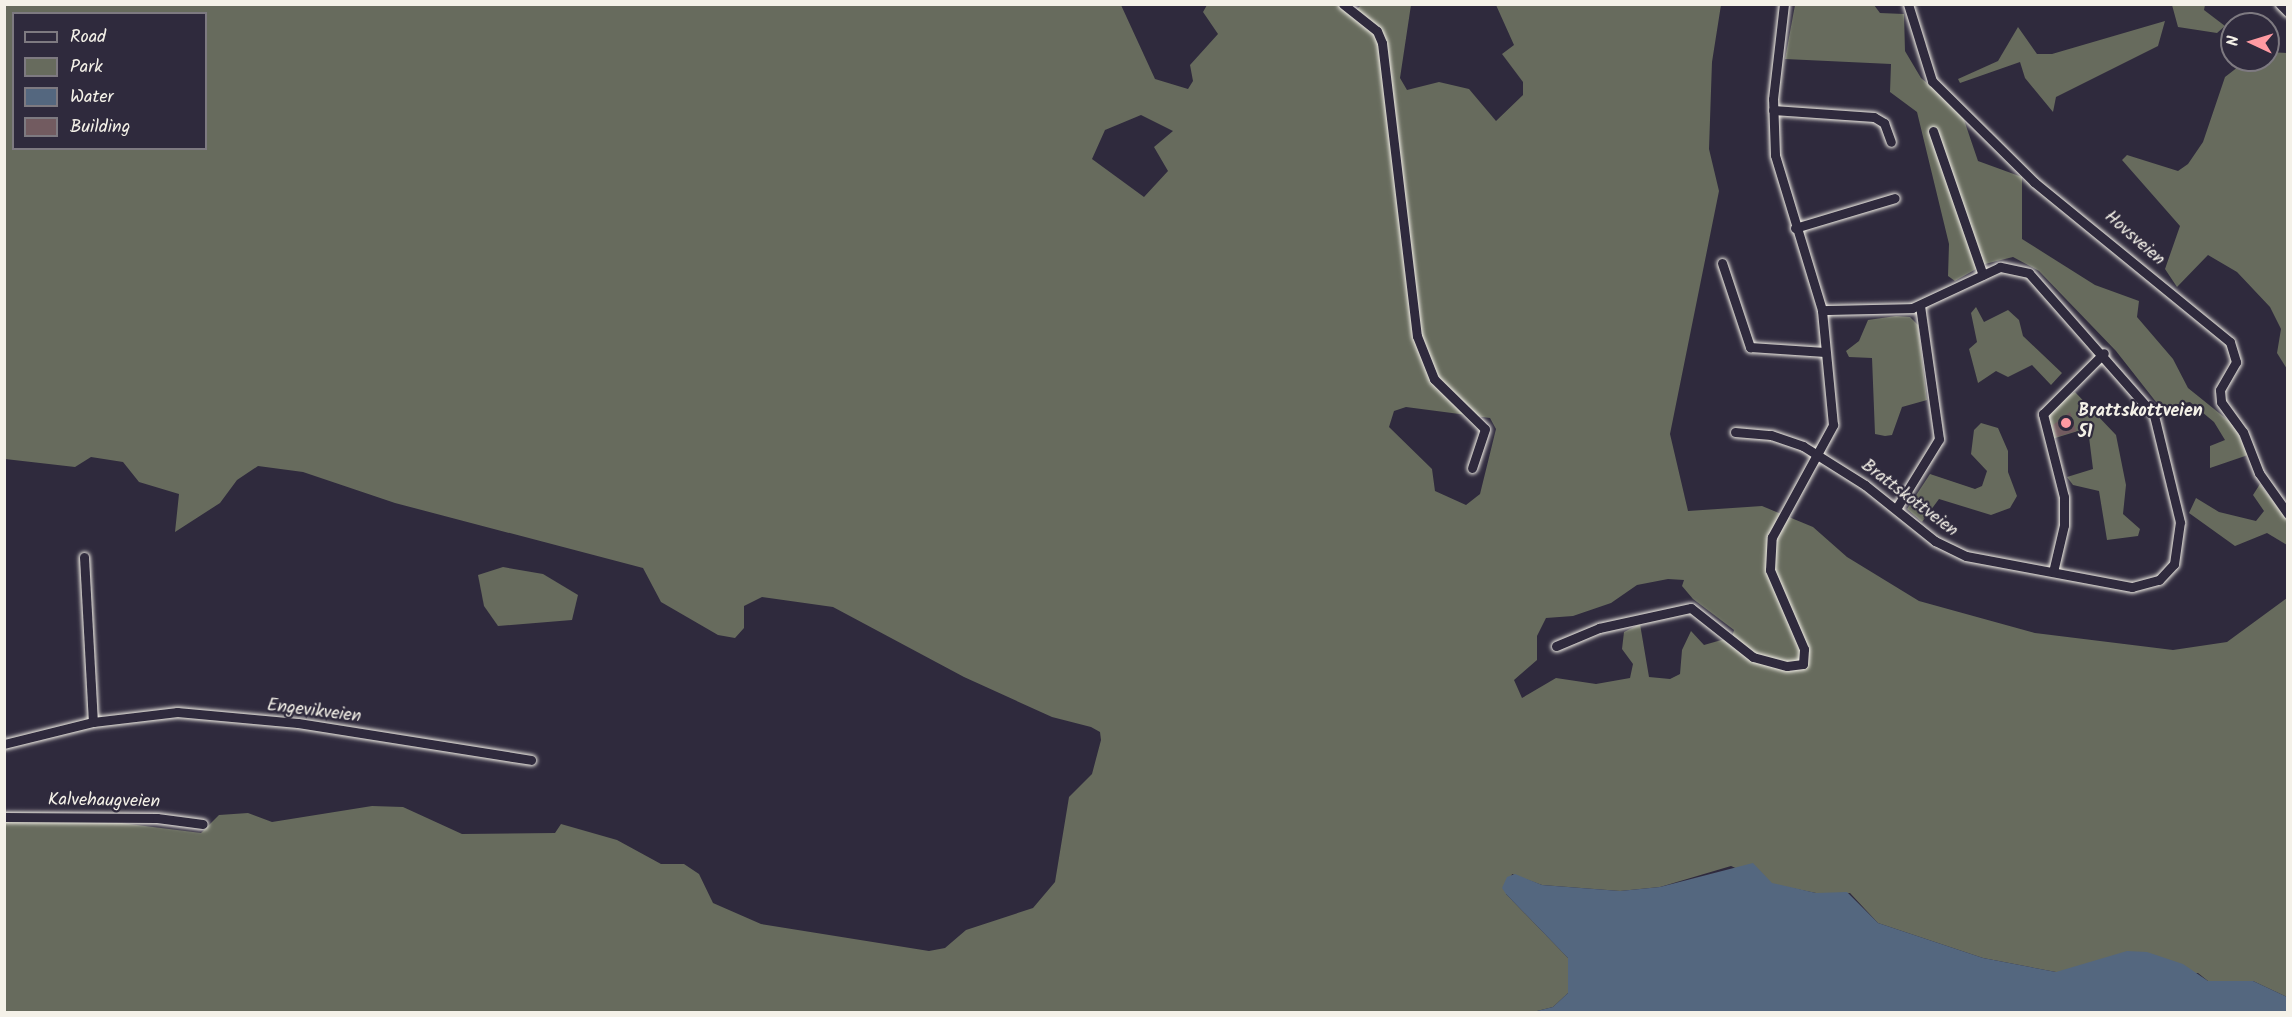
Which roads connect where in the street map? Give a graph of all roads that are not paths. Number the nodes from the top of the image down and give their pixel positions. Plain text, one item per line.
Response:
1 (1343, 4) edge
2 (1784, 4) edge
3 (1908, 4) edge
4 (2280, 4) edge
5 (2288, 12) edge
6 (1773, 110) junction
7 (1933, 131) dead end
8 (1891, 142) dead end
9 (1895, 198) dead end
10 (1795, 228) junction
11 (1722, 263) dead end
12 (1983, 275) junction
13 (1920, 306) junction
14 (1822, 310) junction
15 (1825, 352) junction
16 (2104, 353) junction
17 (1735, 432) dead end
18 (1820, 456) junction
19 (1472, 468) dead end
20 (1896, 509) junction
21 (2288, 514) edge
22 (84, 557) dead end
23 (2053, 572) junction
24 (1556, 646) dead end
25 (93, 722) junction
26 (4, 744) edge
27 (531, 760) dead end
28 (4, 817) edge
29 (203, 824) dead end

1 - 19 street
2 - 6 street
3 - 21 street, Hovsveien
4 - 5 street
6 - 8 street
6 - 10 street
7 - 12 street
9 - 10 street
10 - 14 street
11 - 15 street
12 - 13 street, Brattskottveien
12 - 16 street, Brattskottveien
13 - 14 street, Brattskottveien
13 - 20 street
14 - 15 street
15 - 18 street
16 - 23 street
16 - 23 street, Brattskottveien
17 - 18 street, Brattskottveien
18 - 20 street, Brattskottveien
18 - 24 street
20 - 23 street, Brattskottveien
22 - 25 street
25 - 26 street, Engevikveien
25 - 27 street, Engevikveien
28 - 29 street, Kalvehaugveien

